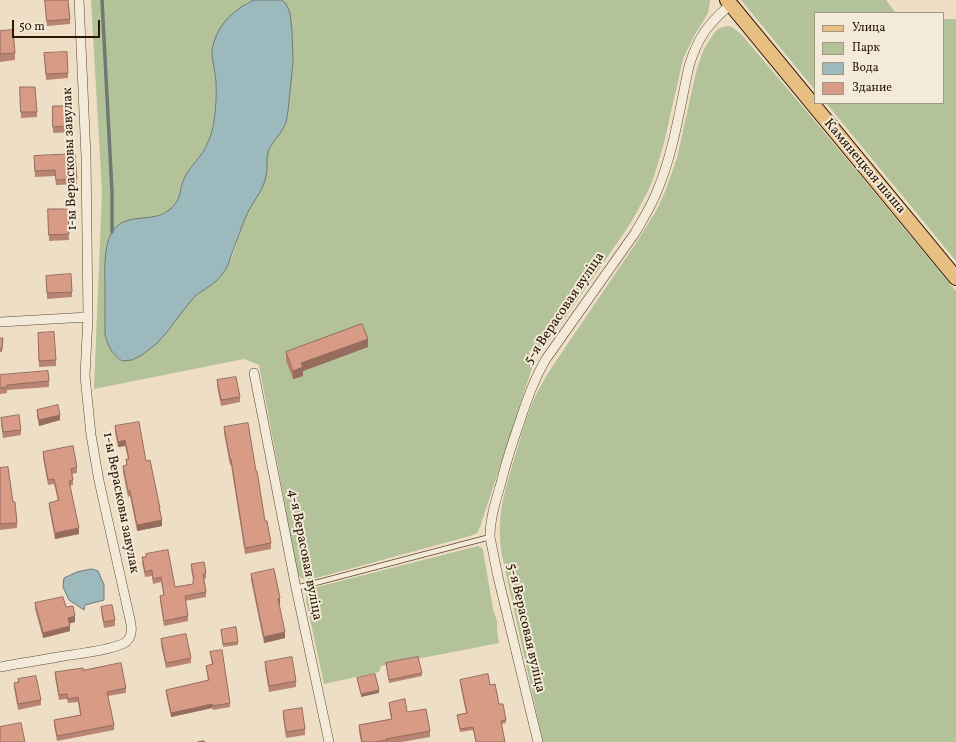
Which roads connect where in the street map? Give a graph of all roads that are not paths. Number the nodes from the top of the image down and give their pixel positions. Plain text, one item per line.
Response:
1 (79, 0) edge
2 (728, 2) edge
3 (956, 278) edge
4 (88, 317) junction
5 (0, 322) edge
6 (254, 373) dead end
7 (490, 537) junction
8 (296, 588) junction
9 (0, 667) edge
10 (329, 742) edge
11 (538, 742) edge

1 - 4 street, 1-ы Верасковы завулак
2 - 3 main road, Камянецкая шаша
2 - 7 street, 5-я Верасовая вуліца
4 - 5 street
4 - 9 street, 1-ы Верасковы завулак
6 - 8 street, 4-я Верасовая вуліца
7 - 8 lane
7 - 11 street, 5-я Верасовая вуліца
8 - 10 street, 4-я Верасовая вуліца

